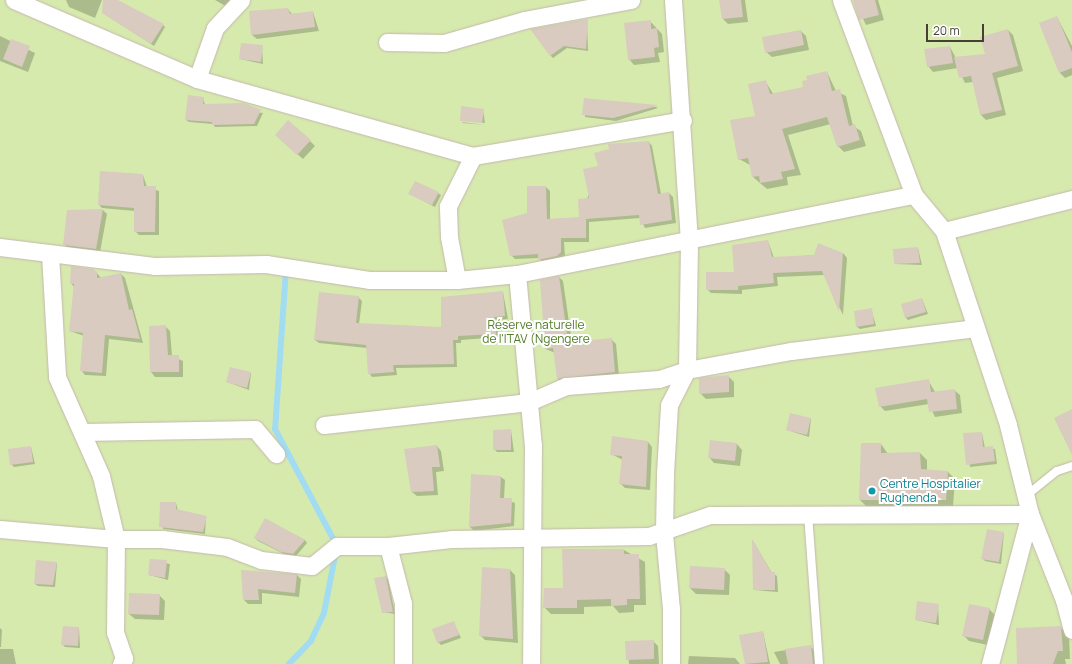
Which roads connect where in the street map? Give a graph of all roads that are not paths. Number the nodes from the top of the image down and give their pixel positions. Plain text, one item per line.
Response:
1 (14, 0) edge
2 (241, 0) edge
3 (631, 0) edge
4 (673, 0) edge
5 (841, 0) edge
6 (387, 42) dead end
7 (197, 79) junction
8 (683, 120) junction
9 (473, 156) junction
10 (914, 195) junction
11 (1072, 200) edge
12 (944, 231) junction
13 (689, 241) junction
14 (0, 247) edge
15 (50, 254) junction
16 (517, 274) junction
17 (457, 280) junction
18 (976, 328) junction
19 (687, 370) junction
20 (529, 402) junction
21 (324, 425) dead end
22 (82, 432) junction
23 (276, 454) dead end
24 (1072, 466) edge
25 (1027, 495) junction
26 (808, 514) junction
27 (1030, 514) junction
28 (0, 529) edge
29 (664, 533) junction
30 (531, 538) junction
31 (116, 539) junction
32 (388, 546) junction
33 (1072, 630) edge
34 (121, 664) edge
35 (403, 664) edge
36 (531, 664) edge
37 (671, 664) edge
38 (819, 664) edge
39 (990, 664) edge

1 - 7 street
2 - 7 street
3 - 6 street
4 - 8 street
5 - 10 street
7 - 9 street
8 - 9 street
8 - 13 street
9 - 17 street
10 - 12 street
10 - 13 street
11 - 12 street
12 - 18 street
13 - 16 street
13 - 19 street
14 - 15 street
15 - 17 street
15 - 22 street
16 - 17 street
16 - 20 street
18 - 19 street
18 - 25 street
19 - 20 street
19 - 29 street
20 - 21 street
20 - 30 street
22 - 23 street
22 - 31 street
24 - 25 lane
25 - 27 street
26 - 27 street
26 - 29 street
26 - 38 lane
27 - 33 street
27 - 39 street
28 - 31 street
29 - 30 street
29 - 37 street
30 - 32 street
30 - 36 street
31 - 32 street
31 - 34 street
32 - 35 street

